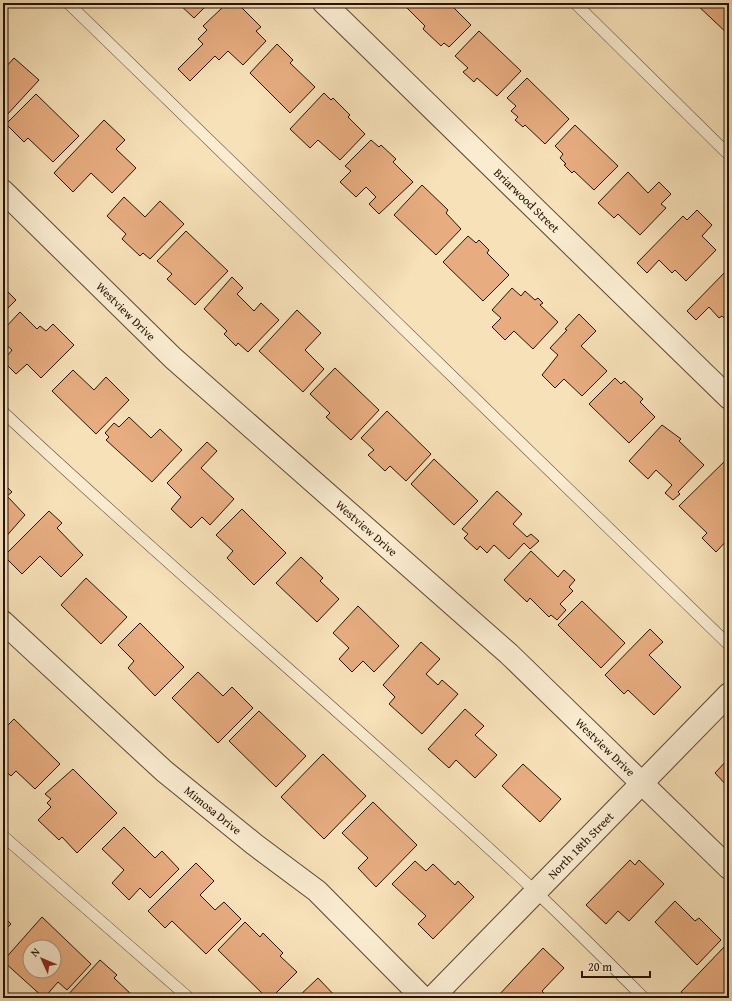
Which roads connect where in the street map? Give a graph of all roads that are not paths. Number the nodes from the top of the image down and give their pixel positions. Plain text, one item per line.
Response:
1 (68, 3) edge
2 (324, 3) edge
3 (575, 3) edge
4 (729, 155) edge
5 (3, 191) edge
6 (729, 398) edge
7 (3, 412) edge
8 (3, 622) edge
9 (729, 645) edge
10 (729, 694) edge
11 (642, 784) junction
12 (3, 836) edge
13 (729, 868) edge
14 (536, 892) junction
15 (189, 998) edge
16 (423, 998) edge
17 (432, 998) edge
18 (644, 998) edge

1 - 9 lane
2 - 6 street, Briarwood Street
3 - 4 lane
5 - 11 street, Westview Drive
7 - 14 lane
8 - 16 street, Mimosa Drive
10 - 11 street, North 18th Street
11 - 13 street, Westview Drive
11 - 14 street, North 18th Street
12 - 15 lane
14 - 17 street, North 18th Street
14 - 18 lane

